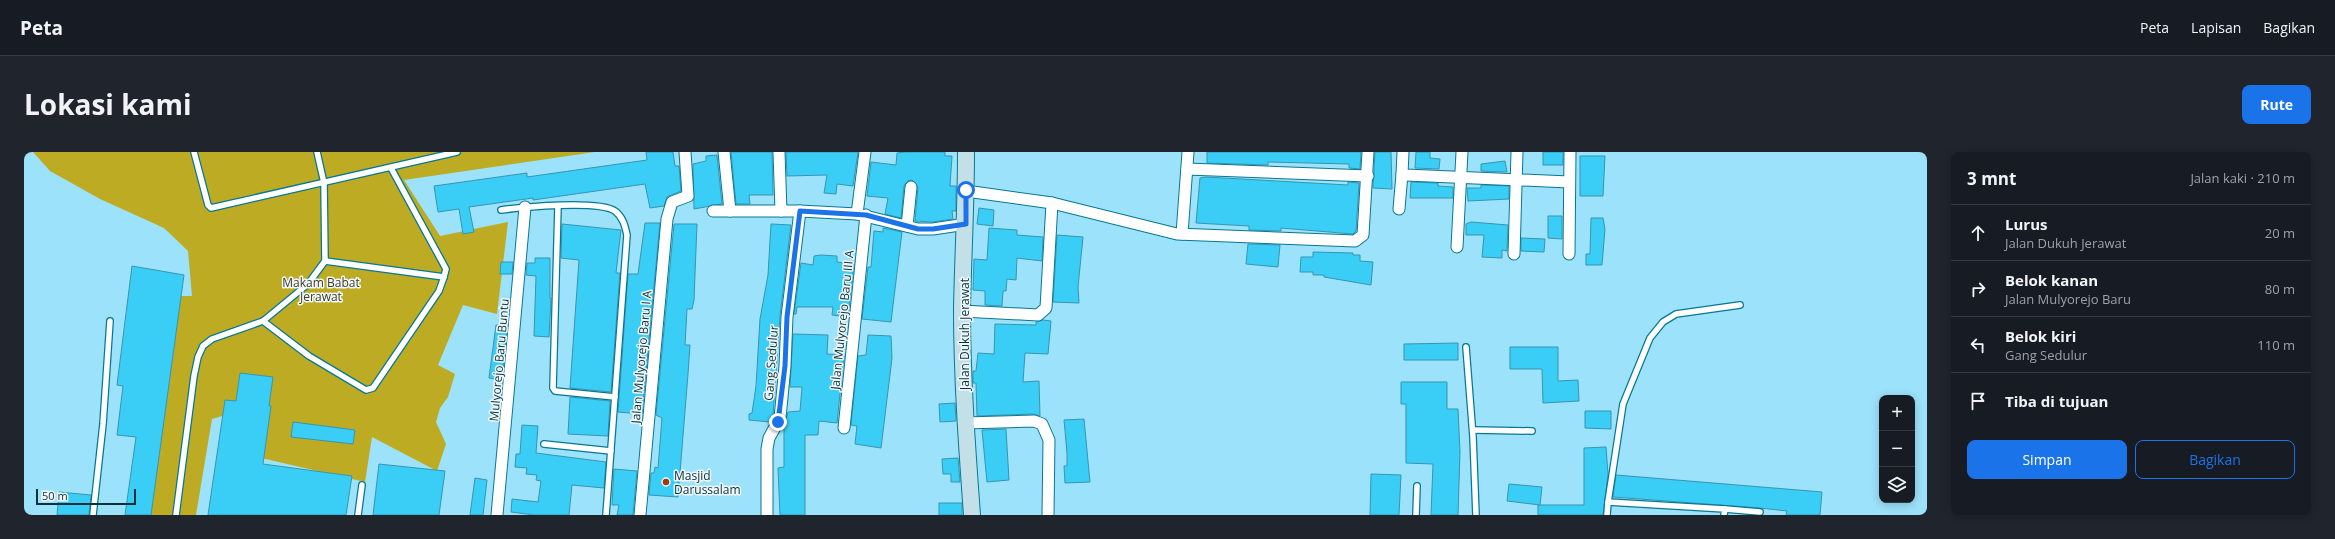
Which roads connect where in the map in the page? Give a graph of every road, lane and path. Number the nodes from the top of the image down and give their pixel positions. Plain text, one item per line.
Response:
1 (194, 152) edge
2 (317, 152) edge
3 (458, 152) edge
4 (685, 152) edge
5 (724, 152) edge
6 (779, 152) edge
7 (865, 152) edge
8 (966, 152) edge
9 (1188, 152) edge
10 (1368, 152) edge
11 (1403, 152) edge
12 (1462, 152) edge
13 (1517, 152) edge
14 (1570, 152) edge
15 (391, 168) junction
16 (1187, 169) junction
17 (1402, 174) junction
18 (1368, 176) junction
19 (1461, 178) junction
20 (1516, 181) junction
21 (1569, 182) junction
22 (324, 183) junction
23 (911, 187) dead end
24 (966, 190) junction
25 (1052, 204) junction
26 (558, 206) junction
27 (525, 207) junction
28 (1400, 209) dead end
29 (501, 210) dead end
30 (730, 211) junction
31 (781, 211) junction
32 (800, 211) junction
33 (713, 212) dead end
34 (862, 214) junction
35 (966, 224) junction
36 (907, 226) junction
37 (1182, 234) junction
38 (1457, 247) dead end
39 (1514, 254) dead end
40 (1569, 254) dead end
41 (325, 261) junction
42 (444, 277) junction
43 (1740, 305) dead end
44 (962, 311) junction
45 (110, 321) dead end
46 (264, 321) junction
47 (1466, 347) dead end
48 (615, 396) junction
49 (965, 423) junction
50 (844, 428) dead end
51 (1473, 430) junction
52 (1532, 431) dead end
53 (544, 444) dead end
54 (611, 451) junction
55 (362, 485) dead end
56 (1417, 486) dead end
57 (1608, 502) junction
58 (1724, 512) edge
59 (1760, 512) dead end
60 (93, 515) edge
61 (176, 515) edge
62 (358, 515) edge
63 (497, 515) edge
64 (606, 515) edge
65 (640, 515) edge
66 (767, 515) edge
67 (972, 515) edge
68 (1048, 515) edge
69 (1416, 515) edge
70 (1476, 515) edge
71 (1607, 515) edge

1 - 22 lane
2 - 22 lane
3 - 15 lane
4 - 65 street, Jalan Mulyorejo Baru I A
5 - 30 street
6 - 31 street
7 - 34 street, Jalan Mulyorejo Baru III A
8 - 24 street, Jalan Dukuh Jerawat
9 - 16 street
10 - 18 street
11 - 17 street
12 - 19 street
13 - 20 street
14 - 21 street
15 - 22 lane
15 - 42 lane
16 - 18 street
16 - 37 street
17 - 19 street
17 - 28 street
18 - 37 street
19 - 20 street
19 - 38 street
20 - 21 street
20 - 39 street
21 - 40 street
22 - 41 lane
23 - 36 street
24 - 25 street
24 - 35 street, Jalan Dukuh Jerawat
25 - 37 street
25 - 44 street
26 - 27 lane
26 - 48 lane
26 - 48 lane
27 - 29 lane
27 - 63 street, Mulyorejo Baru Buntu
30 - 31 street
30 - 33 street
31 - 32 street
32 - 34 street
32 - 66 street, Gang Sedulur
34 - 36 street
34 - 50 street, Jalan Mulyorejo Baru III A
35 - 36 street
35 - 44 street, Jalan Dukuh Jerawat
41 - 42 lane
41 - 46 lane
42 - 46 lane
43 - 57 lane
44 - 49 street, Jalan Dukuh Jerawat
45 - 60 lane
46 - 61 lane
47 - 51 lane
48 - 54 lane
49 - 67 street, Jalan Dukuh Jerawat
49 - 68 street
51 - 52 lane
51 - 70 lane
53 - 54 lane
54 - 64 lane
55 - 62 lane
56 - 69 lane
57 - 58 lane
57 - 71 lane
58 - 59 lane

